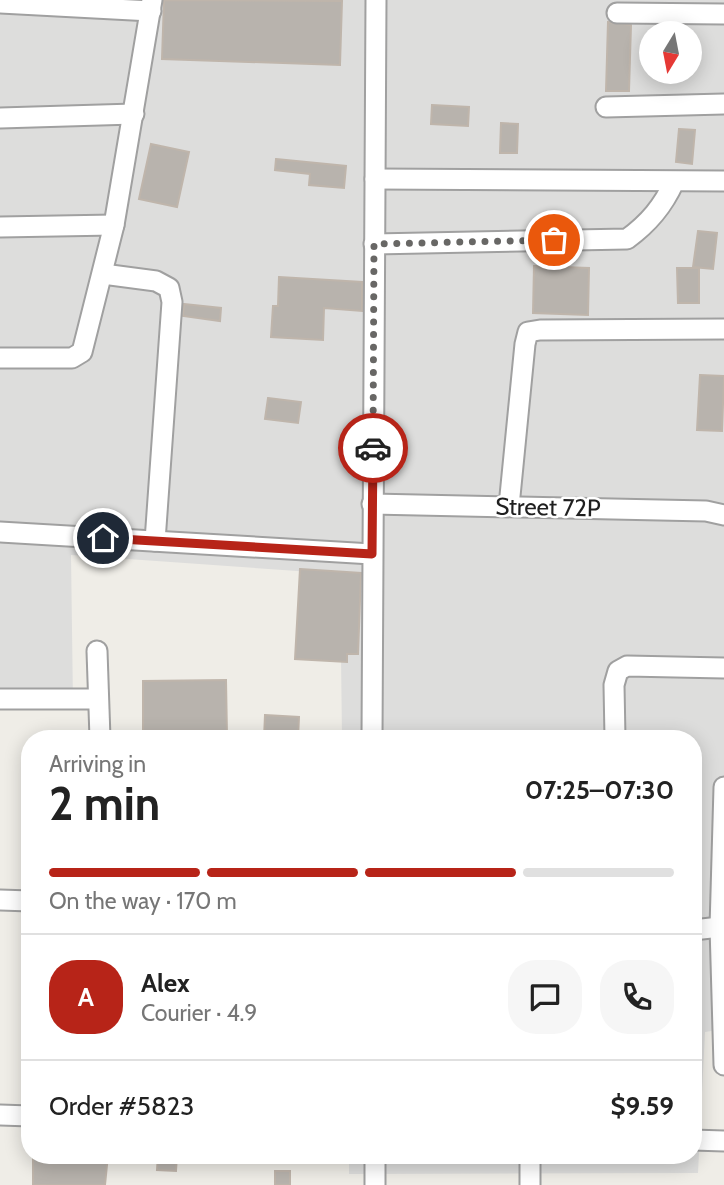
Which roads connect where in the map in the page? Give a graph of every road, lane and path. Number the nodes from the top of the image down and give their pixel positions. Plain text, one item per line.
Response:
1 (376, 0) edge
2 (0, 3) edge
3 (152, 6) edge
4 (617, 13) dead end
5 (724, 13) edge
6 (724, 104) edge
7 (606, 107) dead end
8 (134, 114) junction
9 (0, 118) edge
10 (375, 179) junction
11 (724, 181) edge
12 (674, 182) junction
13 (114, 225) junction
14 (0, 227) edge
15 (374, 244) junction
16 (103, 274) junction
17 (724, 329) edge
18 (0, 358) edge
19 (372, 504) junction
20 (509, 506) junction
21 (724, 515) edge
22 (0, 532) edge
23 (155, 541) junction
24 (372, 554) junction
25 (97, 651) dead end
26 (724, 668) edge
27 (0, 699) edge
28 (98, 699) junction
29 (100, 730) edge
30 (372, 730) edge
31 (615, 730) edge
32 (724, 787) edge
33 (0, 900) edge
34 (21, 901) edge
35 (720, 927) junction
36 (702, 929) edge
37 (724, 1065) edge
38 (0, 1115) edge
39 (21, 1116) edge
40 (702, 1140) edge
41 (724, 1141) edge
42 (374, 1164) edge
43 (530, 1164) edge
44 (375, 1185) edge
45 (530, 1185) edge

1 - 10 street
2 - 3 street
3 - 8 street
4 - 5 street
6 - 7 street
8 - 9 street
8 - 13 street
10 - 12 street
10 - 15 street
11 - 12 street
12 - 15 street
13 - 14 street
13 - 16 street
15 - 19 street
16 - 18 street
16 - 23 street
17 - 20 street
19 - 20 street, Street 72P
19 - 24 street
20 - 21 street, Street 72P
22 - 23 street
23 - 24 street
24 - 30 street
25 - 28 street
26 - 31 street
27 - 28 street
28 - 29 street
32 - 35 street
33 - 34 street
35 - 36 street
35 - 37 street
38 - 39 street
40 - 41 street
42 - 44 street
43 - 45 street

